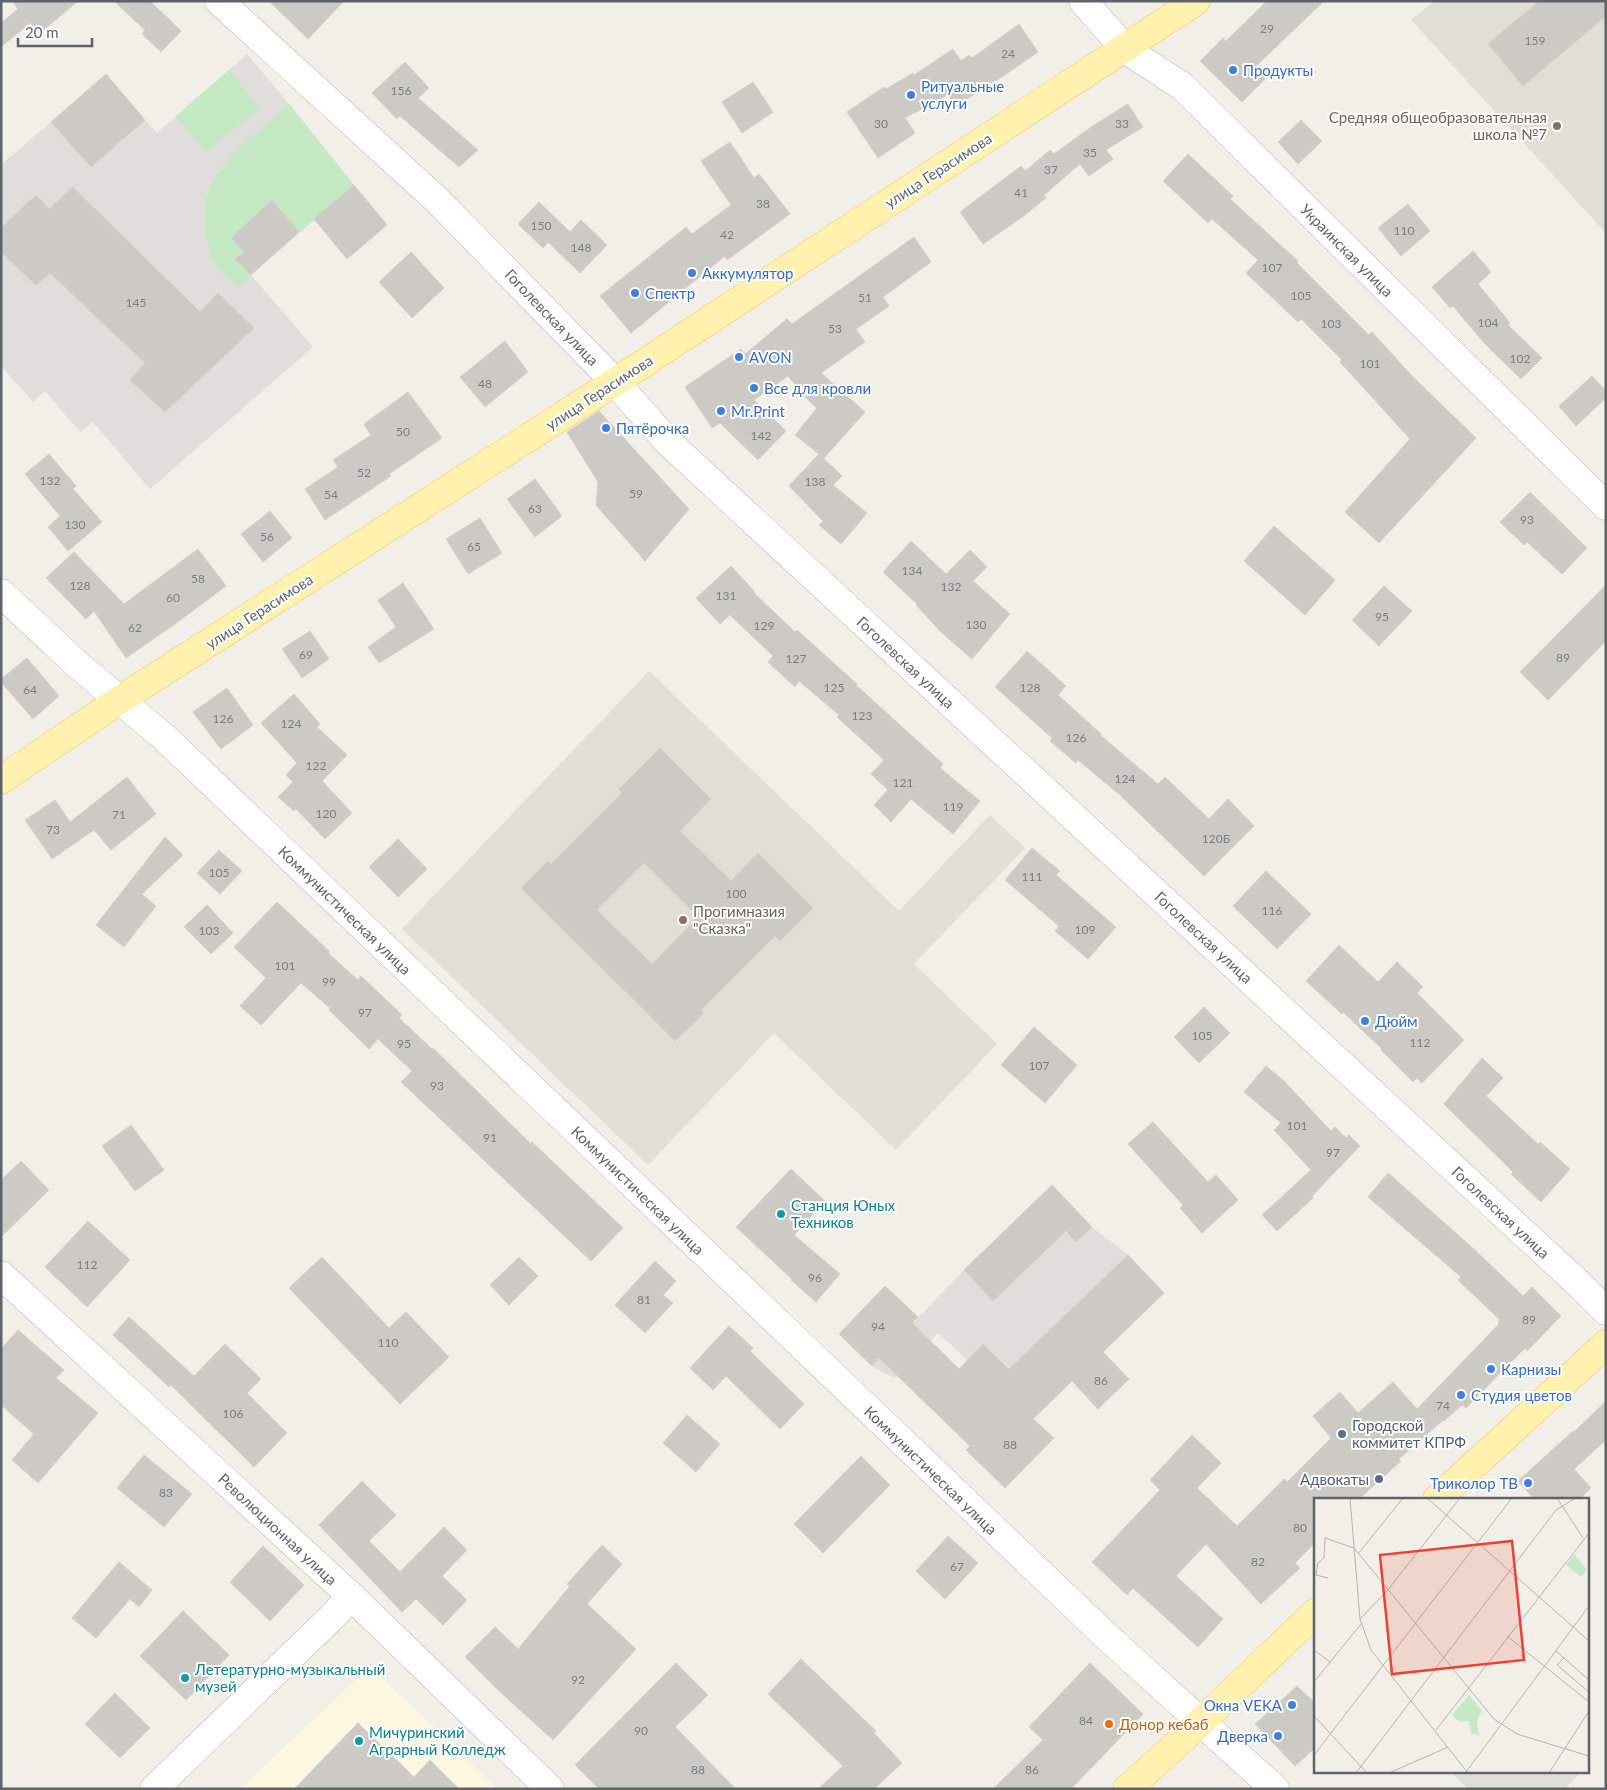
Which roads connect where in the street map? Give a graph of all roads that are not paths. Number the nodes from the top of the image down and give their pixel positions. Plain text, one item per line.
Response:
1 (219, 1) edge
2 (1083, 1) edge
3 (1196, 1) edge
4 (1125, 49) junction
5 (615, 382) junction
6 (1606, 506) edge
7 (1, 593) edge
8 (118, 701) junction
9 (1, 780) edge
10 (1, 1275) edge
11 (1606, 1311) edge
12 (1606, 1344) edge
13 (1438, 1498) edge
14 (351, 1596) junction
15 (1314, 1614) edge
16 (1200, 1722) junction
17 (154, 1789) edge
18 (550, 1789) edge
19 (1127, 1789) edge
20 (1275, 1789) edge

1 - 5 street, Гоголевская улица
2 - 4 street, Украинская улица
3 - 4 main road, улица Герасимова
4 - 5 main road, улица Герасимова
4 - 6 street, Украинская улица
5 - 8 main road, улица Герасимова
5 - 11 street, Гоголевская улица
7 - 8 street, Коммунистическая улица
8 - 9 main road, улица Герасимова
8 - 16 street, Коммунистическая улица
10 - 14 street, Революционная улица
12 - 13 main road
14 - 17 street
14 - 18 street, Революционная улица
15 - 16 main road
16 - 19 main road
16 - 20 street, Коммунистическая улица

